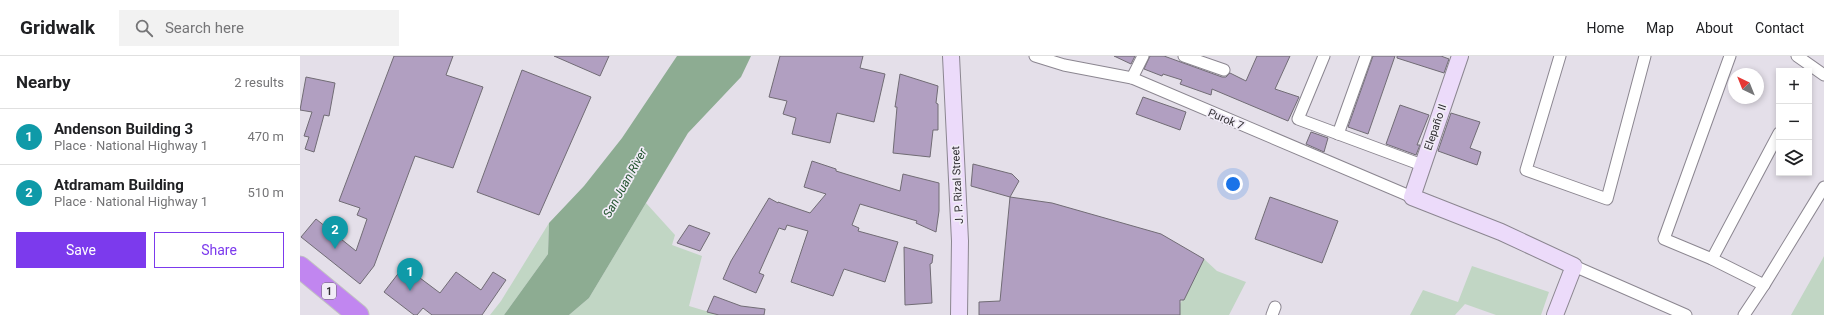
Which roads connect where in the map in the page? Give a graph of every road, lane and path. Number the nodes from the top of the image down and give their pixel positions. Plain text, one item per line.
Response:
1 (951, 56) edge
2 (1035, 56) edge
3 (1143, 56) edge
4 (1184, 56) edge
5 (1324, 56) edge
6 (1366, 56) edge
7 (1460, 56) edge
8 (1560, 56) edge
9 (1645, 56) edge
10 (1730, 56) edge
11 (1797, 56) edge
12 (1206, 60) edge
13 (1808, 68) edge
14 (1224, 70) dead end
15 (1812, 71) edge
16 (1824, 75) edge
17 (1132, 78) junction
18 (1338, 134) junction
19 (1776, 139) edge
20 (1422, 165) junction
21 (1824, 187) edge
22 (1412, 197) junction
23 (1712, 260) junction
24 (1574, 266) junction
25 (300, 267) edge
26 (1764, 285) junction
27 (358, 315) edge
28 (959, 315) edge
29 (1556, 315) edge
30 (1686, 315) edge
31 (1744, 315) edge

1 - 28 street, J. P. Rizal Street
2 - 17 street, Purok 7
3 - 17 street
4 - 12 street
5 - 18 street
6 - 18 street
7 - 20 street, Elepaño II
8 - 9 street
10 - 23 street
11 - 13 street
12 - 14 street
15 - 16 street
17 - 22 street, Purok 7
18 - 20 street
19 - 23 street
20 - 22 street, Elepaño II
21 - 26 street
22 - 24 street
23 - 26 street
24 - 29 street
24 - 30 street
25 - 27 highway, 1
26 - 31 street

